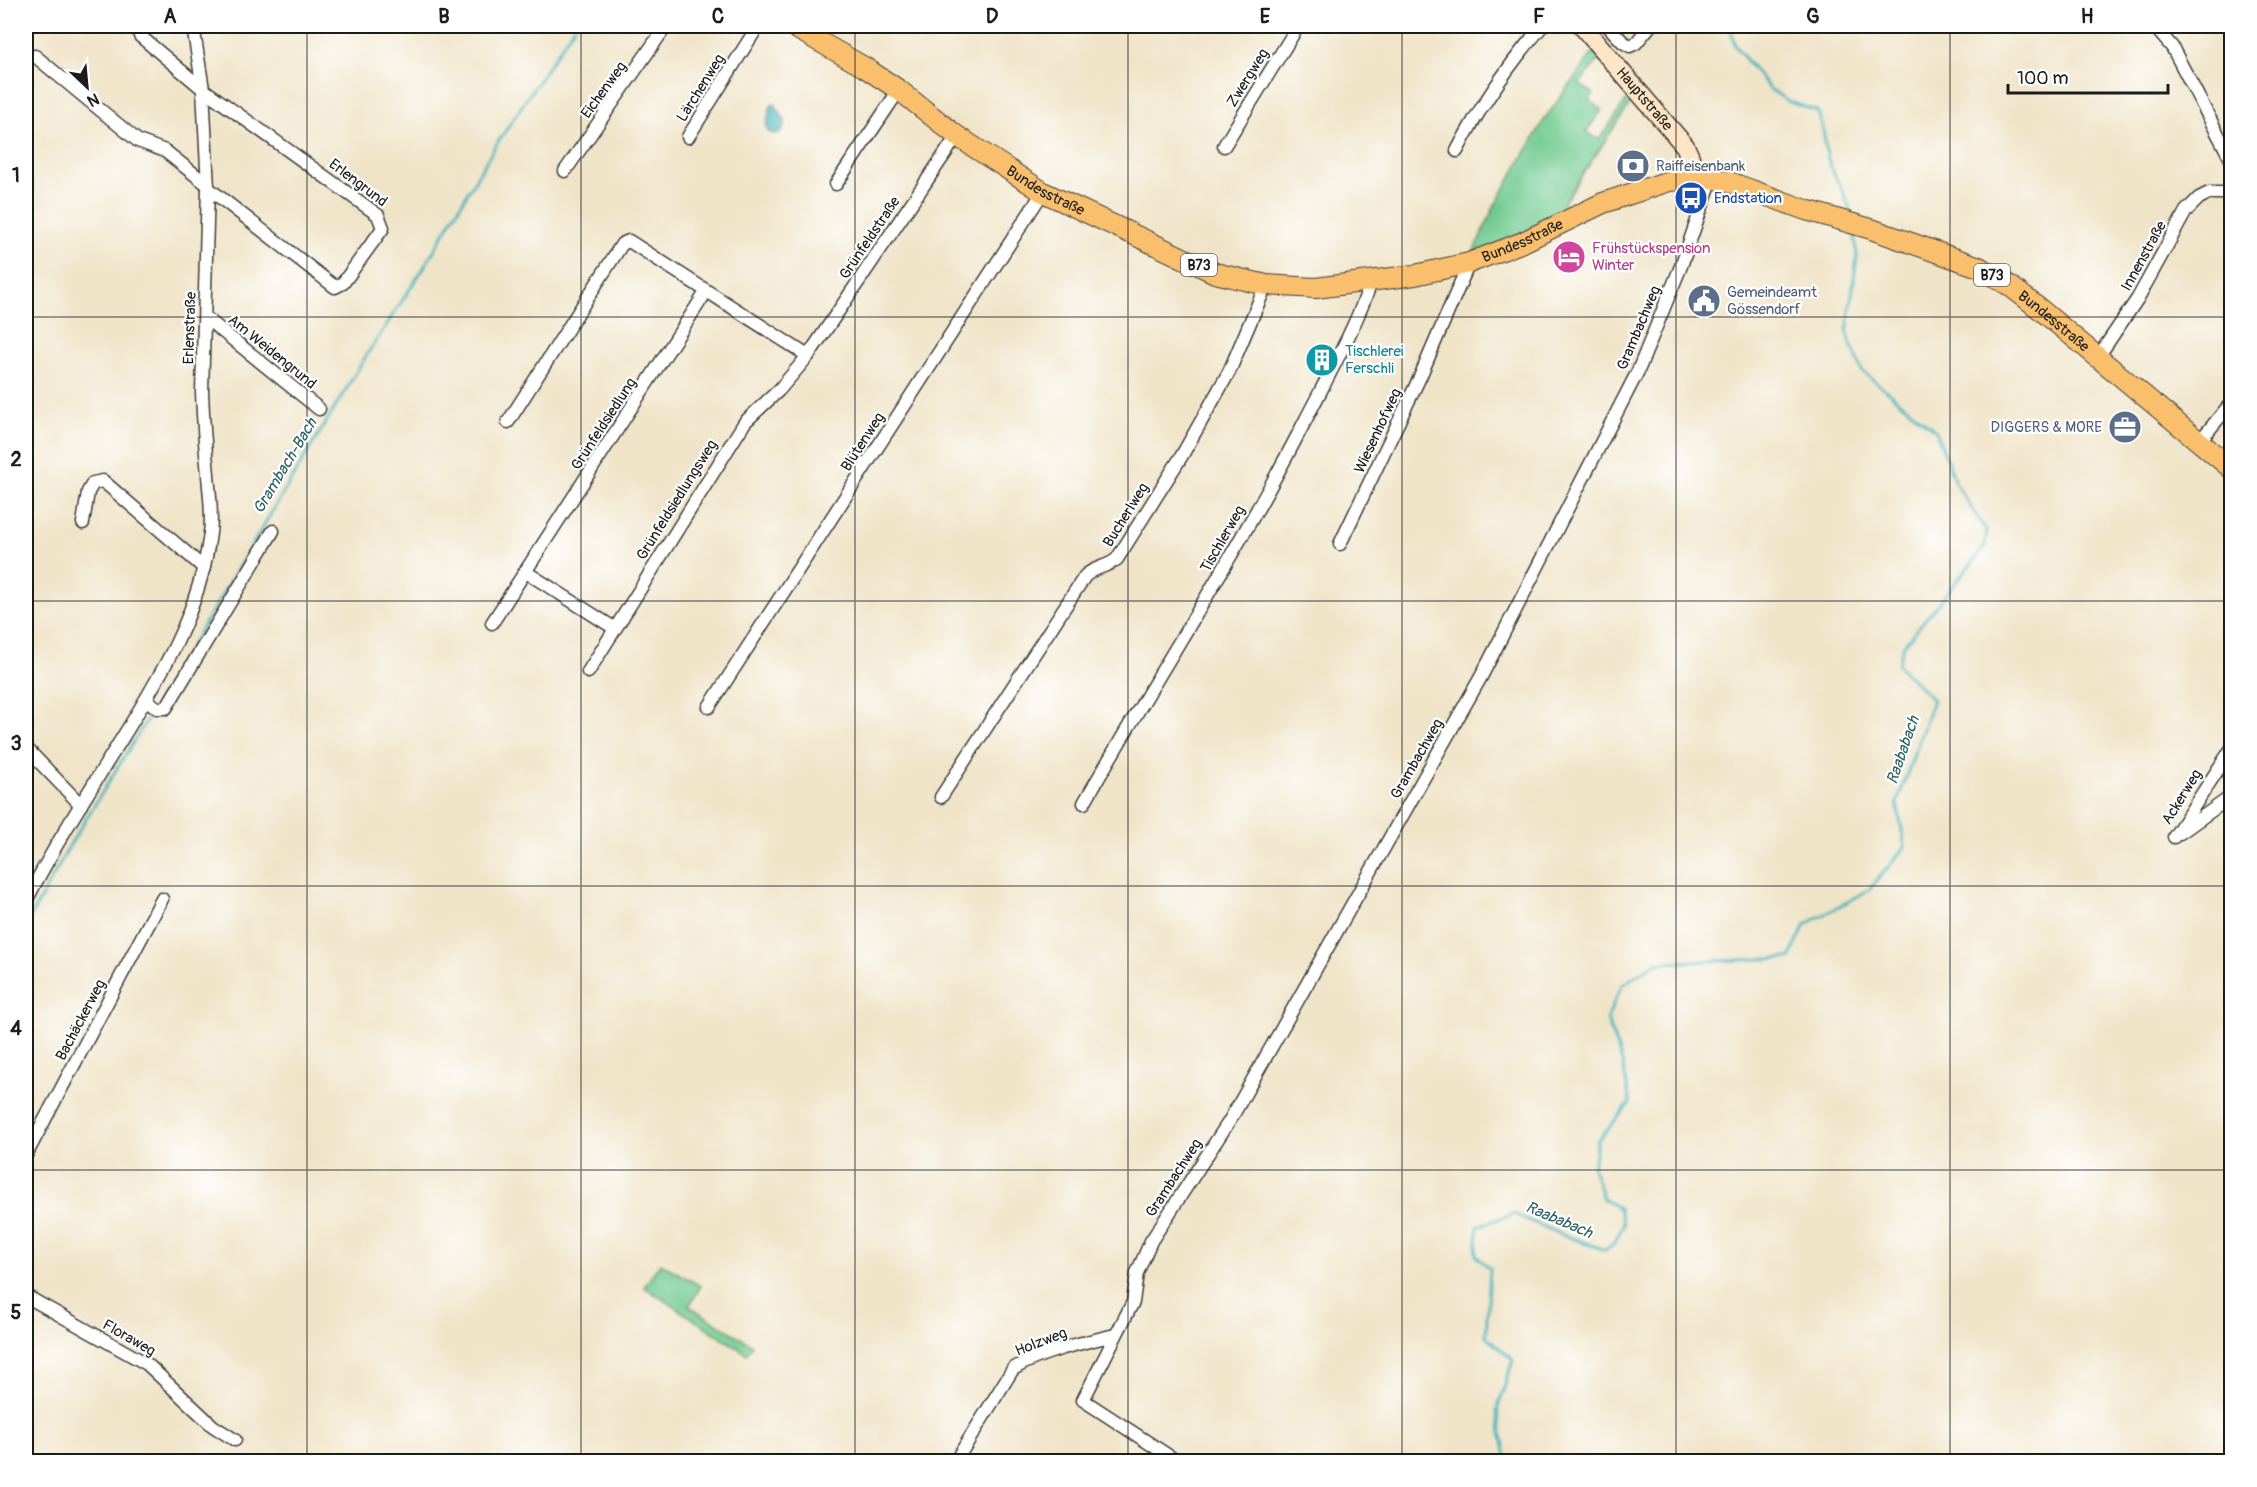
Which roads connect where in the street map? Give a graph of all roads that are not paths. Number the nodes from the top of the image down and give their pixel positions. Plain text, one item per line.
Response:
1 (193, 26) edge
2 (666, 26) edge
3 (758, 26) edge
4 (792, 26) edge
5 (1298, 26) edge
6 (1542, 26) edge
7 (1608, 26) edge
8 (1650, 26) edge
9 (2154, 26) edge
10 (1592, 29) edge
11 (140, 36) dead end
12 (35, 56) dead end
13 (203, 90) junction
14 (899, 90) junction
15 (957, 136) junction
16 (688, 137) dead end
17 (1224, 146) dead end
18 (1457, 151) dead end
19 (2232, 161) edge
20 (565, 171) dead end
21 (1712, 178) junction
22 (1689, 179) junction
23 (836, 184) dead end
24 (208, 186) junction
25 (2228, 191) edge
26 (1043, 192) junction
27 (1469, 263) junction
28 (1371, 282) junction
29 (1266, 285) junction
30 (706, 292) junction
31 (206, 318) junction
32 (808, 356) junction
33 (2098, 357) junction
34 (2232, 402) edge
35 (319, 409) dead end
36 (508, 422) dead end
37 (2199, 442) junction
38 (2232, 469) edge
39 (83, 523) dead end
40 (273, 531) dead end
41 (1340, 544) dead end
42 (204, 568) junction
43 (526, 572) junction
44 (492, 623) dead end
45 (614, 628) junction
46 (588, 672) dead end
47 (151, 703) junction
48 (709, 707) dead end
49 (26, 748) edge
50 (2232, 748) edge
51 (2232, 796) edge
52 (941, 797) dead end
53 (1084, 803) dead end
54 (81, 805) junction
55 (162, 899) dead end
56 (26, 901) edge
57 (26, 1155) edge
58 (26, 1296) edge
59 (1115, 1335) junction
60 (235, 1440) dead end
61 (955, 1461) edge
62 (1178, 1461) edge

1 - 13 street, Erlenstraße
2 - 20 street, Eichenweg
3 - 16 street, Lärchenweg
4 - 14 main road, Bundesstraße / B73
5 - 17 street, Zwergweg
6 - 18 street
7 - 8 street
9 - 19 street
10 - 22 main road, Hauptstraße
11 - 13 street
12 - 24 street
13 - 24 street, Erlenstraße
13 - 24 street, Erlengrund
14 - 15 main road, Bundesstraße / B73
14 - 23 street
15 - 26 main road, Bundesstraße / B73
15 - 32 street, Grünfeldstraße
21 - 22 main road, Bundesstraße / B73
21 - 33 main road, Bundesstraße / B73
21 - 59 street, Grambachweg
22 - 27 main road, Bundesstraße / B73
24 - 31 street, Erlenstraße
25 - 33 street, Innenstraße
26 - 29 main road, Bundesstraße / B73
26 - 48 street, Blütenweg
27 - 28 main road, Bundesstraße / B73
27 - 41 street, Wiesenhofweg
28 - 29 main road, Bundesstraße / B73
28 - 53 street, Tischlerweg
29 - 52 street, Bucherlweg
30 - 32 street
30 - 36 street
30 - 43 street, Grünfeldsiedlung
31 - 35 street, Am Weidengrund
31 - 42 street, Erlenstraße
32 - 45 street, Grünfeldsiedlungsweg
33 - 37 main road, Bundesstraße / B73
34 - 37 street
37 - 38 main road, Bundesstraße / B73
39 - 42 street
40 - 47 street, Erlenstraße
42 - 47 street, Erlenstraße
43 - 44 street, Grünfeldsiedlung
43 - 45 street
45 - 46 street, Grünfeldsiedlungsweg
47 - 54 street, Erlenstraße
49 - 54 street
50 - 51 street, Ackerweg
54 - 56 street, Erlenstraße
55 - 57 street, Bachäckerweg
58 - 60 street, Floraweg
59 - 61 street, Holzweg
59 - 62 street, Grambachweg

